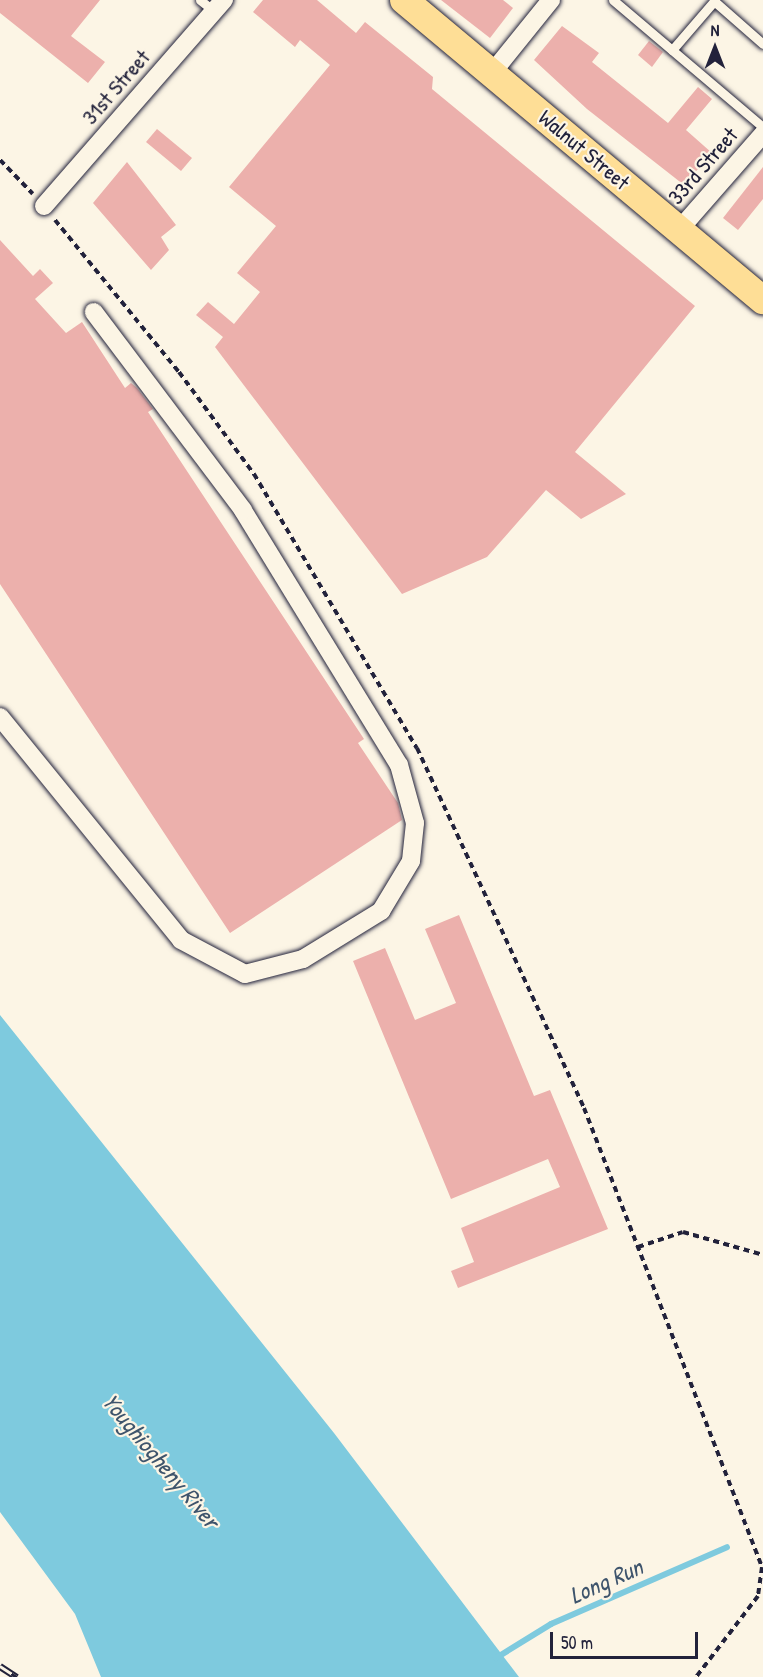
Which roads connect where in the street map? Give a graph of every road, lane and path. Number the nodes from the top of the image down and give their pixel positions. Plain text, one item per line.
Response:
1 (551, 0) edge
2 (614, 0) edge
3 (715, 1) edge
4 (213, 4) edge
5 (416, 4) edge
6 (763, 44) edge
7 (672, 50) junction
8 (492, 73) junction
9 (763, 127) edge
10 (763, 134) edge
11 (44, 206) dead end
12 (679, 230) junction
13 (763, 300) edge
14 (94, 312) dead end
15 (0, 717) edge
16 (638, 1247) dead end
17 (763, 1255) edge
18 (754, 1541) dead end
19 (696, 1677) edge

1 - 8 street
2 - 7 lane
3 - 6 lane
3 - 7 lane
4 - 11 street, 31st Street
5 - 8 main road, Walnut Street
7 - 9 lane
8 - 12 main road, Walnut Street
10 - 12 street, 33rd Street
12 - 13 main road, Walnut Street
14 - 15 street
16 - 17 path
18 - 19 path

